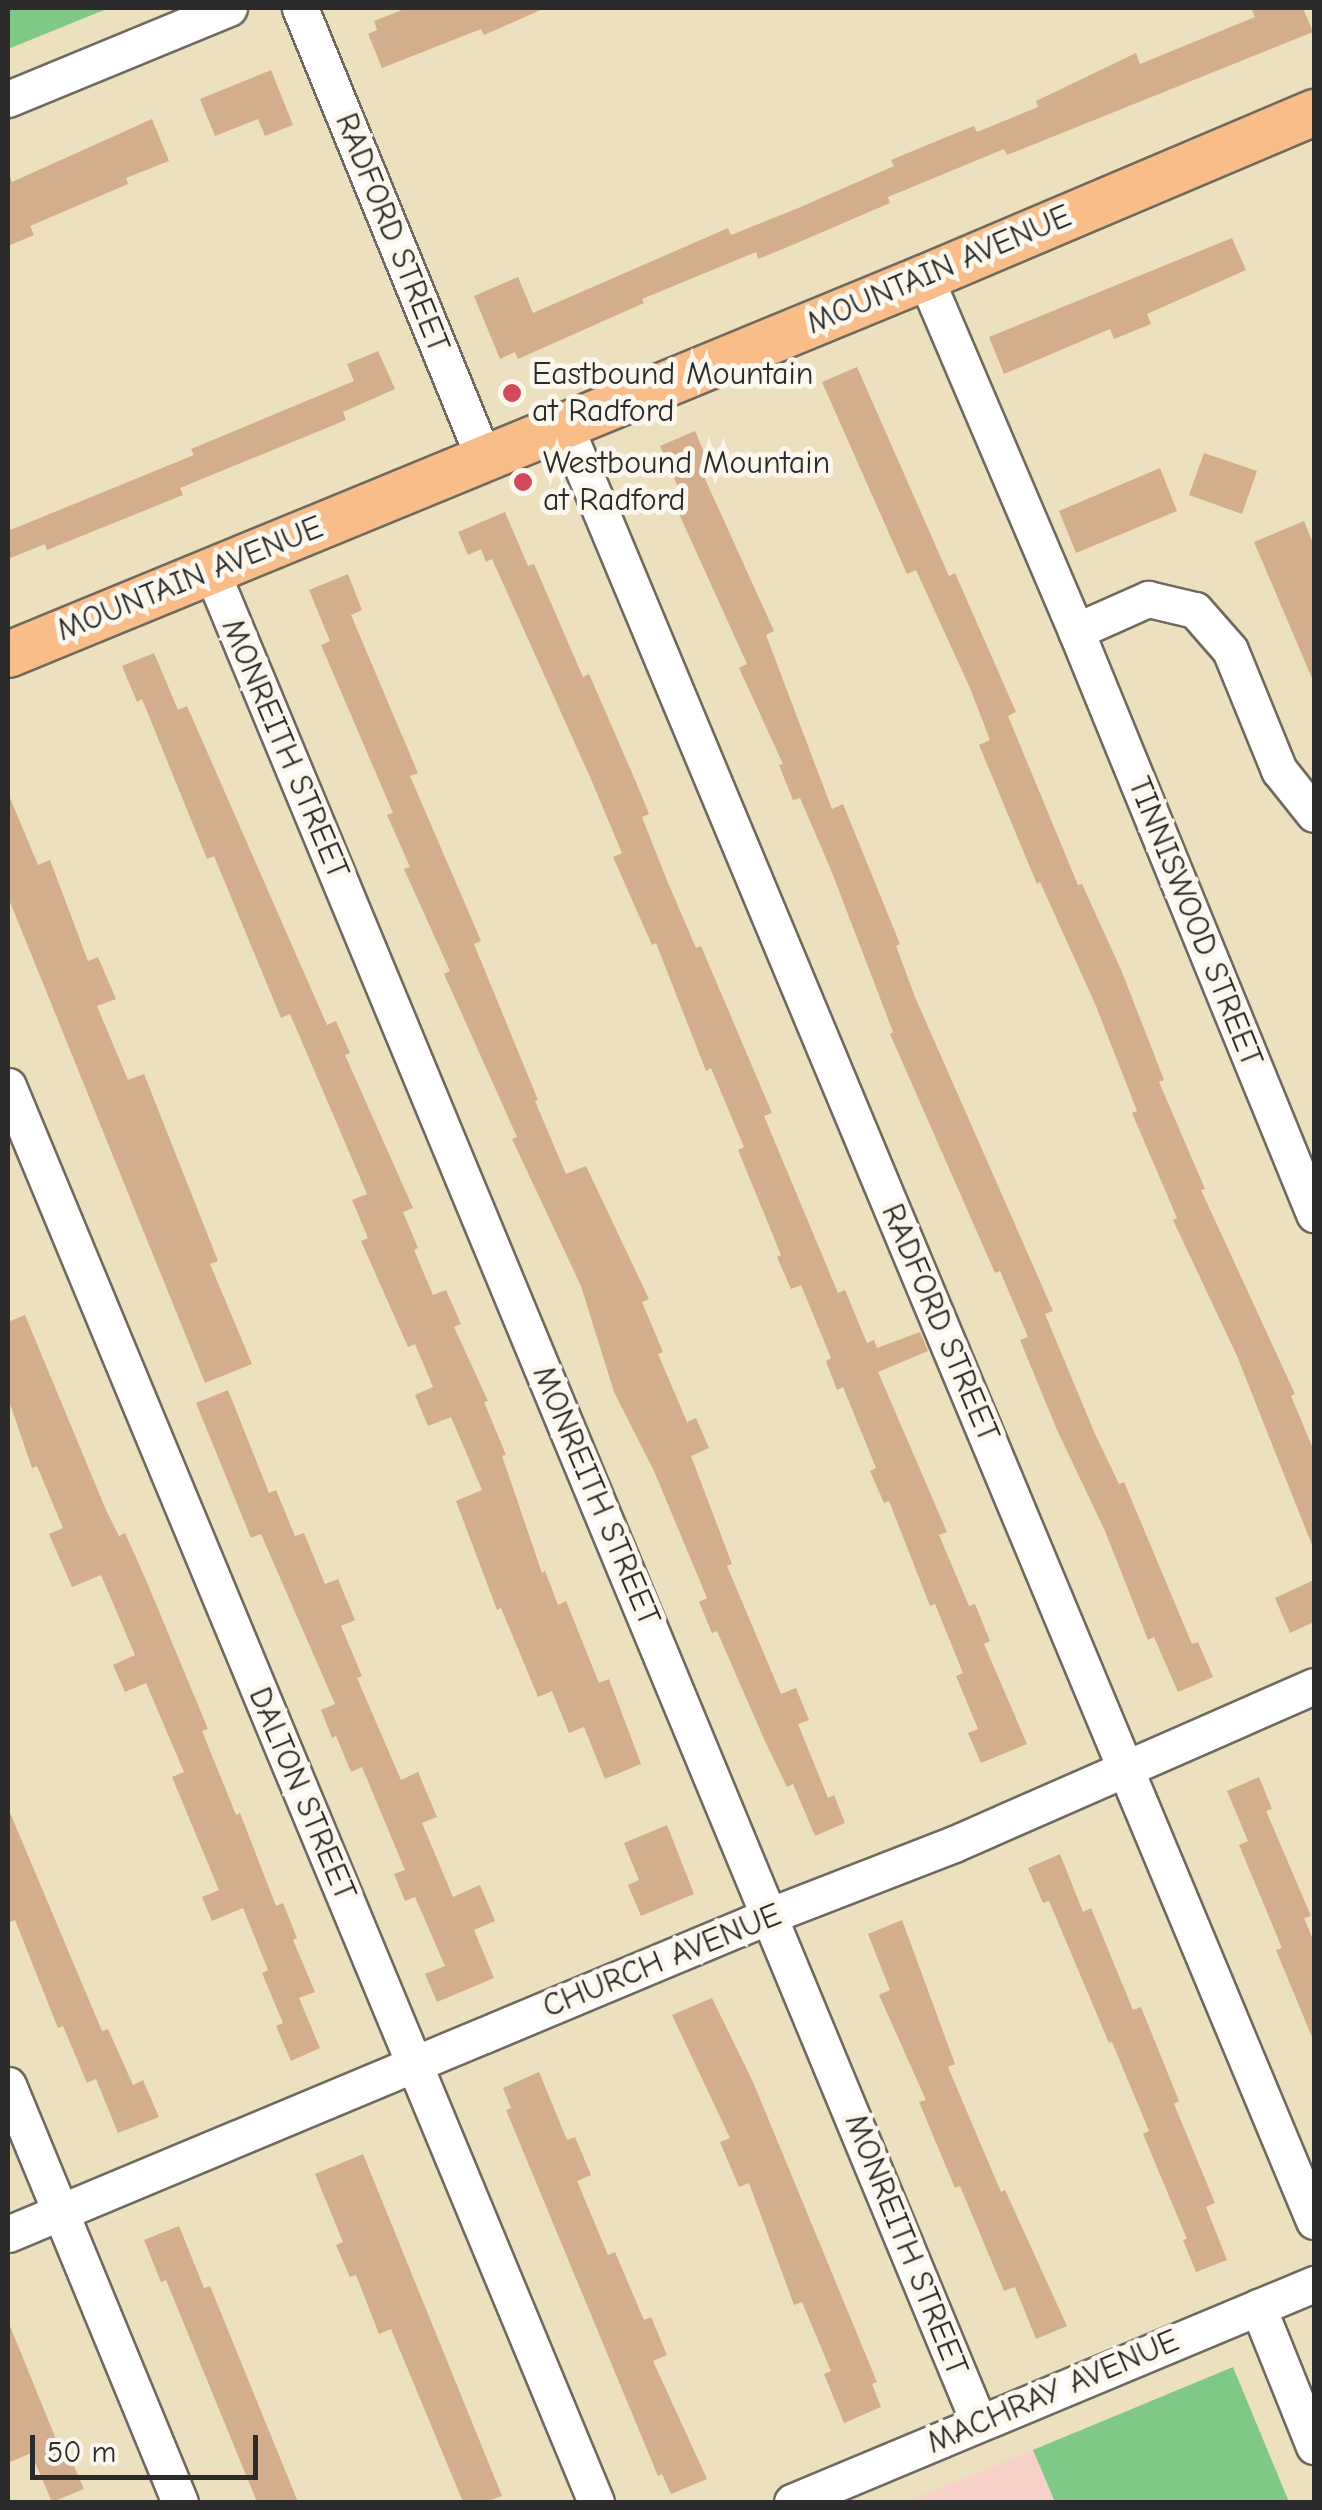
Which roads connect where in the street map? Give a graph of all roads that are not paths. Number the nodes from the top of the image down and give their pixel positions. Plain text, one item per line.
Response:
1 (229, 8) edge
2 (300, 8) edge
3 (8, 99) edge
4 (1314, 112) edge
5 (925, 278) junction
6 (565, 426) junction
7 (484, 458) junction
8 (211, 570) junction
9 (1076, 631) junction
10 (8, 654) edge
11 (1314, 814) edge
12 (8, 1086) edge
13 (1314, 1214) edge
14 (1314, 1686) edge
15 (1125, 1767) junction
16 (770, 1915) junction
17 (414, 2064) junction
18 (8, 2086) edge
19 (61, 2213) junction
20 (1314, 2221) edge
21 (8, 2234) edge
22 (1314, 2284) edge
23 (1258, 2307) junction
24 (980, 2423) junction
25 (1314, 2446) edge
26 (180, 2502) edge
27 (596, 2502) edge
28 (792, 2502) edge

1 - 3 street
2 - 7 street, RADFORD STREET
4 - 5 main road, MOUNTAIN AVENUE
5 - 6 main road, MOUNTAIN AVENUE
5 - 9 street, TINNISWOOD STREET
6 - 7 main road, MOUNTAIN AVENUE
6 - 15 street, RADFORD STREET
7 - 8 main road, MOUNTAIN AVENUE
8 - 10 main road, MOUNTAIN AVENUE
8 - 16 street, MONREITH STREET
9 - 11 street
9 - 13 street, TINNISWOOD STREET
12 - 17 street, DALTON STREET
14 - 15 street, CHURCH AVENUE
15 - 16 street, CHURCH AVENUE
15 - 20 street, RADFORD STREET
16 - 17 street, CHURCH AVENUE
16 - 24 street, MONREITH STREET
17 - 19 street, CHURCH AVENUE
17 - 27 street, DALTON STREET
18 - 19 street
19 - 21 street, CHURCH AVENUE
19 - 26 street
22 - 23 street, MACHRAY AVENUE
23 - 24 street, MACHRAY AVENUE
23 - 25 street
24 - 28 street, MACHRAY AVENUE

